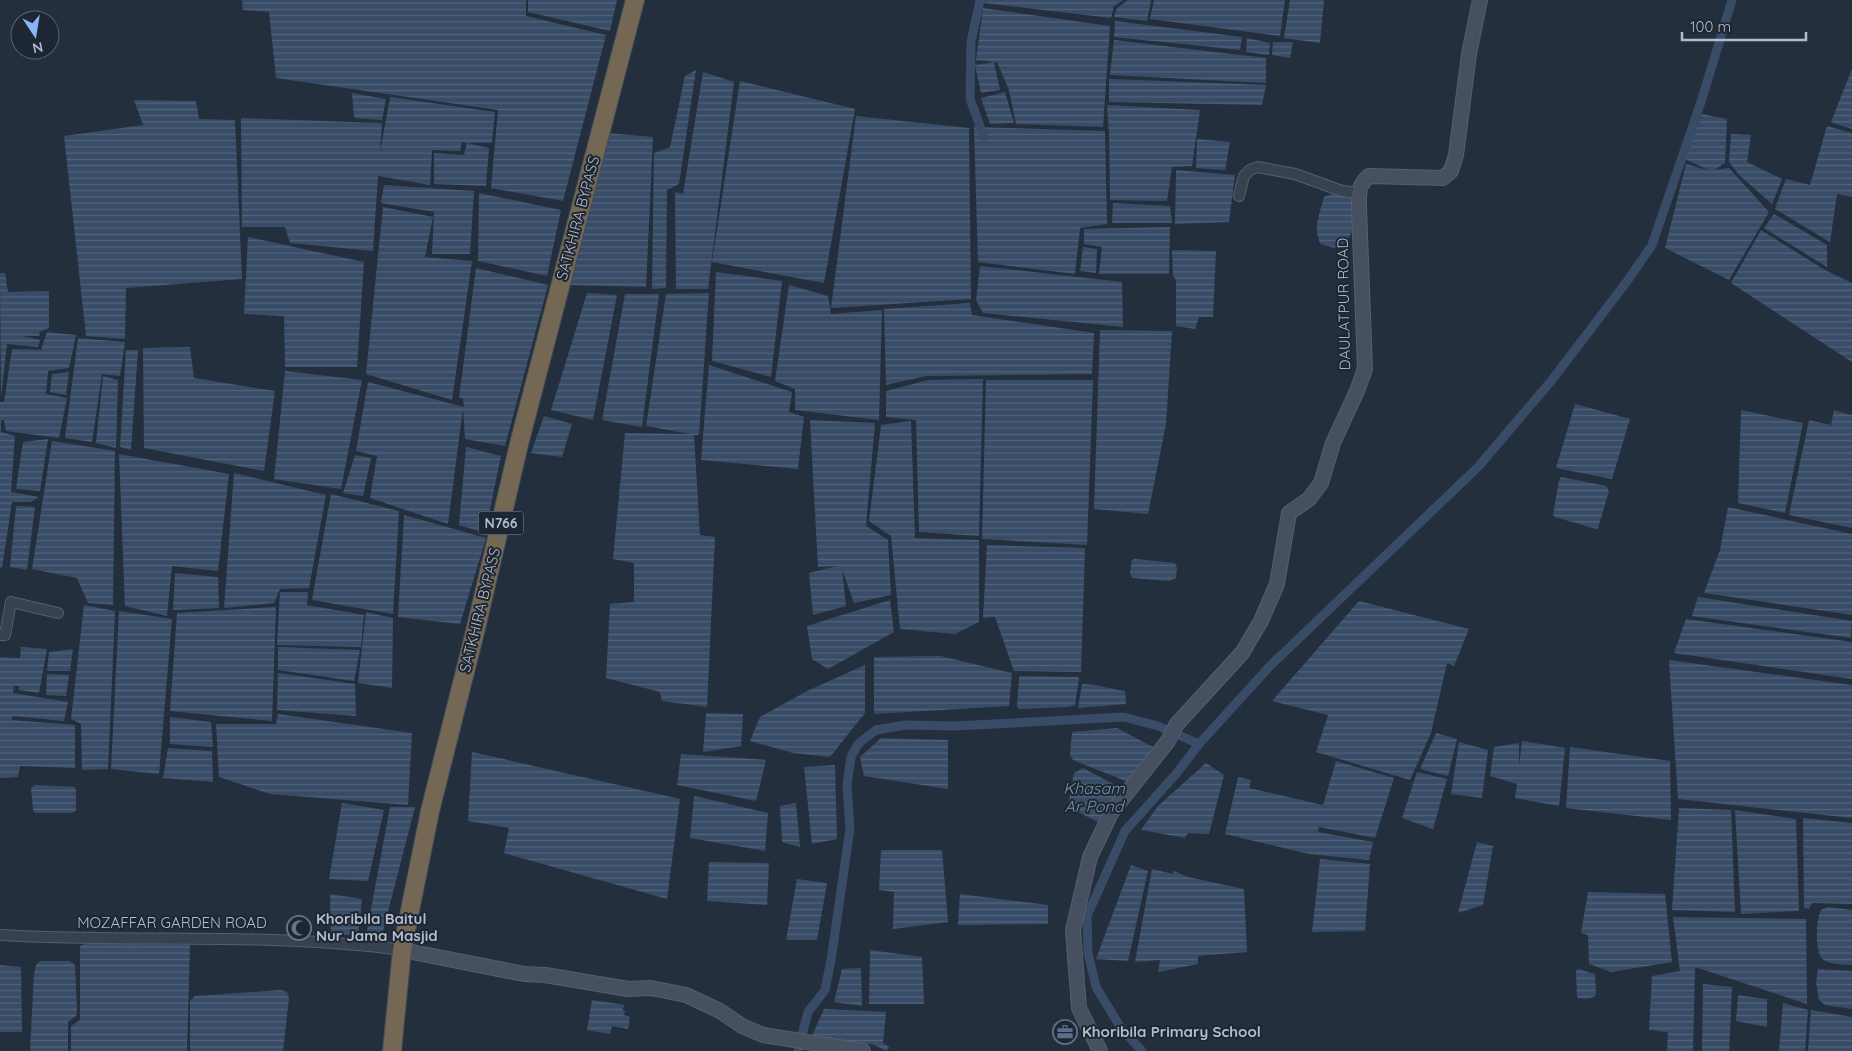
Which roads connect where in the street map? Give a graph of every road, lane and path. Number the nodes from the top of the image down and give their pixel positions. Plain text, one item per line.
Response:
1 (636, 0) edge
2 (1480, 0) edge
3 (1359, 193) junction
4 (1239, 196) dead end
5 (58, 613) dead end
6 (0, 635) edge
7 (0, 935) edge
8 (402, 950) junction
9 (392, 1051) edge
10 (863, 1051) edge
11 (1100, 1051) edge

1 - 8 highway, SATKHIRA BYPASS / N766
2 - 3 street
3 - 4 street
3 - 11 street, DAULATPUR ROAD
5 - 6 street
7 - 8 street, MOZAFFAR GARDEN ROAD
8 - 9 highway, SATKHIRA BYPASS / N766
8 - 10 street

